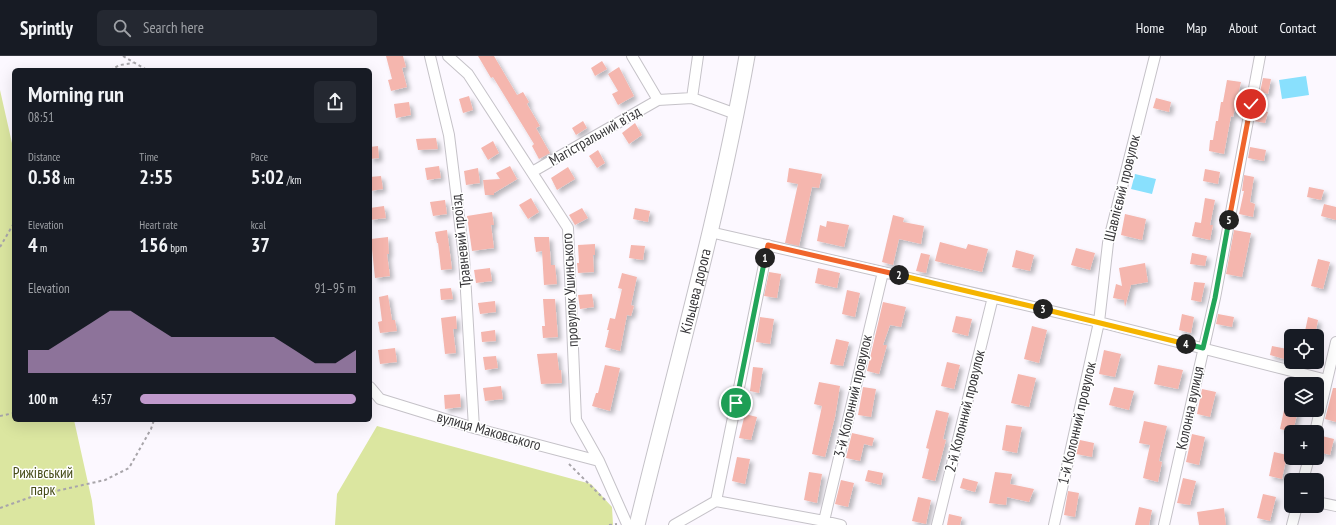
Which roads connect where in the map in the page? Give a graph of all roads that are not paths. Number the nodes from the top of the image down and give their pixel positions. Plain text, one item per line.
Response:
1 (430, 56) edge
2 (448, 56) edge
3 (632, 56) edge
4 (698, 56) edge
5 (747, 56) edge
6 (1155, 56) edge
7 (1260, 56) edge
8 (692, 98) junction
9 (658, 100) junction
10 (736, 114) junction
11 (532, 172) junction
12 (710, 232) junction
13 (768, 245) junction
14 (883, 272) junction
15 (993, 297) junction
16 (1100, 322) junction
17 (1336, 342) edge
18 (1203, 348) junction
19 (1327, 380) junction
20 (372, 389) edge
21 (1317, 425) edge
22 (474, 428) junction
23 (599, 461) junction
24 (716, 501) junction
25 (1324, 503) edge
26 (1336, 506) edge
27 (1295, 513) edge
28 (824, 520) junction
29 (630, 525) edge
30 (637, 525) edge
31 (674, 525) edge
32 (841, 525) edge
33 (937, 525) edge
34 (1054, 525) edge
35 (1164, 525) edge
36 (1292, 525) edge

1 - 22 street, Травневий проїзд
2 - 11 street, провулок Ушинського
3 - 9 street
4 - 8 street
5 - 10 highway, Кільцева дорога
6 - 16 street, Шавлієвий провулок
7 - 18 street, Колонна вулиця
8 - 9 street
8 - 10 street
9 - 11 street, Магістральний в’їзд
10 - 12 highway, Кільцева дорога
11 - 23 street, провулок Ушинського
12 - 13 street
12 - 30 highway, Кільцева дорога
13 - 14 street
13 - 24 street
14 - 15 street
14 - 28 street, 3-й Колонний провулок
15 - 16 street
15 - 33 street, 2-й Колонний провулок
16 - 18 street
16 - 34 street, 1-й Колонний провулок
17 - 19 street
18 - 19 street
18 - 35 street, Колонна вулиця
19 - 21 street
20 - 22 street, вулиця Маковського
22 - 23 street, вулиця Маковського
23 - 29 street, провулок Ушинського
24 - 28 street
24 - 31 street
25 - 26 street
27 - 36 street
28 - 32 street

